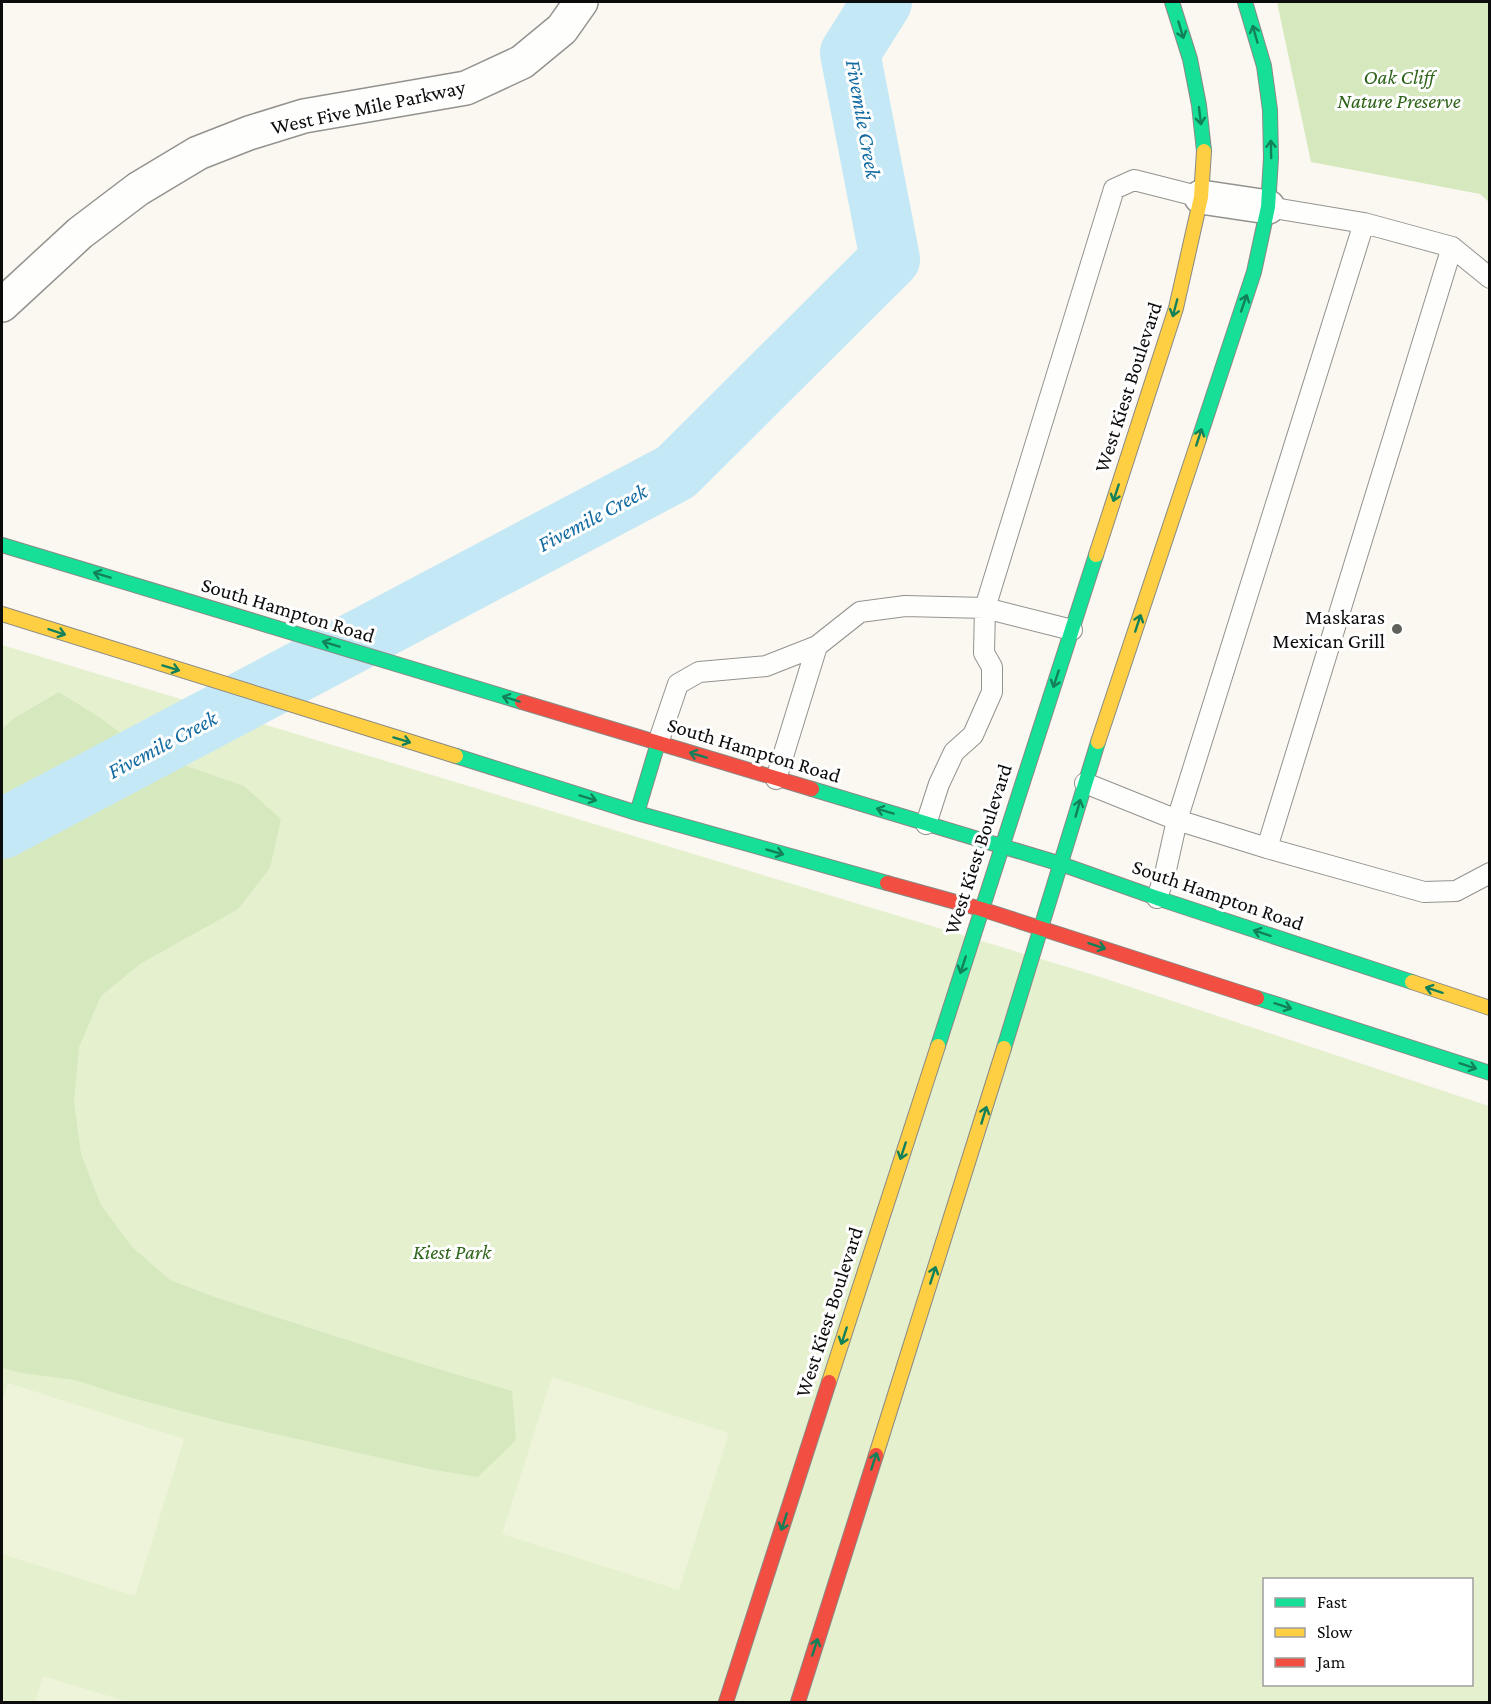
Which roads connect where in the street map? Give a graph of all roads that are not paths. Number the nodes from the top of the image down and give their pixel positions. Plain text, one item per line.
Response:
1 (581, 2) edge
2 (1172, 2) edge
3 (1245, 2) edge
4 (1201, 197) junction
5 (1268, 207) junction
6 (1364, 223) junction
7 (1452, 247) junction
8 (1490, 278) edge
9 (2, 305) edge
10 (2, 545) edge
11 (985, 608) junction
12 (2, 614) edge
13 (1072, 630) junction
14 (817, 646) junction
15 (658, 743) junction
16 (776, 779) junction
17 (1085, 783) junction
18 (637, 813) junction
19 (1177, 820) junction
20 (926, 824) junction
21 (1001, 847) junction
22 (1267, 848) junction
23 (1061, 864) junction
24 (1490, 873) edge
25 (1157, 898) junction
26 (981, 909) junction
27 (1041, 928) junction
28 (1490, 1008) edge
29 (1490, 1072) edge
30 (726, 1702) edge
31 (798, 1702) edge

1 - 9 street, West Five Mile Parkway
2 -> 4 main road, West Kiest Boulevard
5 -> 3 main road
4 - 5 street
4 - 11 lane
4 -> 13 main road, West Kiest Boulevard
5 - 6 lane
17 -> 5 main road
6 - 7 lane
6 - 19 lane
7 - 8 lane
7 - 22 lane
15 -> 10 main road, South Hampton Road
11 - 13 lane
11 - 14 lane
11 - 20 lane
12 -> 18 main road
13 -> 21 main road, West Kiest Boulevard
14 - 15 lane
14 - 16 lane
16 -> 15 main road, South Hampton Road
15 - 18 main road
20 -> 16 main road, South Hampton Road
17 - 19 lane
23 -> 17 main road
18 -> 26 main road
19 - 22 lane
19 - 25 lane
20 - 21 main road, South Hampton Road
21 - 23 main road, South Hampton Road
21 - 26 main road, West Kiest Boulevard
22 - 24 lane
23 - 25 main road, South Hampton Road
23 - 27 main road
28 -> 25 main road, South Hampton Road
26 - 27 main road
26 -> 30 main road, West Kiest Boulevard
27 -> 29 main road
31 -> 27 main road

